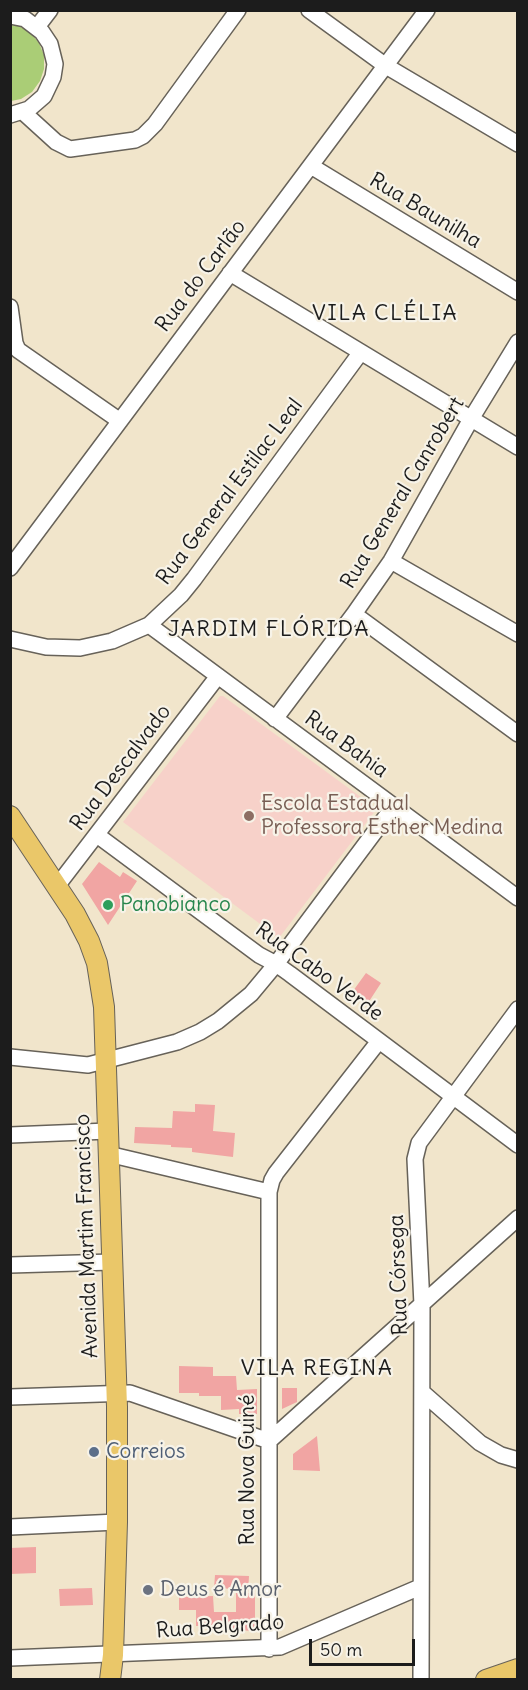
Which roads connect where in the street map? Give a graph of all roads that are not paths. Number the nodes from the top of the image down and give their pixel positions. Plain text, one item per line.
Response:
1 (50, 10) edge
2 (238, 10) edge
3 (309, 10) edge
4 (428, 10) edge
5 (10, 16) edge
6 (37, 27) junction
7 (386, 66) junction
8 (16, 114) edge
9 (518, 144) edge
10 (311, 166) junction
11 (230, 273) junction
12 (518, 292) edge
13 (10, 307) edge
14 (518, 342) edge
15 (361, 352) junction
16 (471, 419) junction
17 (120, 421) junction
18 (518, 447) edge
19 (392, 561) junction
20 (10, 568) edge
21 (354, 614) junction
22 (149, 625) junction
23 (518, 634) edge
24 (10, 639) edge
25 (218, 676) junction
26 (275, 719) junction
27 (518, 734) edge
28 (394, 806) junction
29 (10, 816) edge
30 (97, 835) junction
31 (57, 886) junction
32 (518, 898) edge
33 (276, 964) junction
34 (518, 1010) edge
35 (379, 1041) junction
36 (10, 1056) edge
37 (105, 1062) junction
38 (454, 1097) junction
39 (108, 1131) junction
40 (10, 1135) edge
41 (518, 1145) edge
42 (108, 1154) junction
43 (269, 1192) junction
44 (518, 1218) edge
45 (112, 1262) junction
46 (10, 1265) edge
47 (422, 1305) junction
48 (422, 1392) junction
49 (116, 1393) junction
50 (10, 1396) edge
51 (269, 1441) junction
52 (518, 1460) edge
53 (117, 1522) junction
54 (10, 1527) edge
55 (420, 1587) junction
56 (270, 1649) junction
57 (113, 1655) junction
58 (10, 1658) edge
59 (514, 1669) edge
60 (110, 1680) edge
61 (421, 1680) edge
62 (486, 1680) edge

1 - 6 street
2 - 8 street
3 - 7 street
4 - 7 street, Rua do Carlão
5 - 6 street
6 - 8 street
7 - 9 street
7 - 10 street, Rua do Carlão
10 - 11 street, Rua do Carlão
10 - 12 street, Rua Baunilha
11 - 15 street
11 - 17 street, Rua do Carlão
13 - 17 street
14 - 16 street, Rua General Canrobert
15 - 16 street
15 - 22 street, Rua General Estilac Leal
16 - 18 street
16 - 19 street, Rua General Canrobert
17 - 20 street, Rua do Carlão
19 - 21 street, Rua General Canrobert
19 - 23 street
21 - 26 street, Rua General Canrobert
21 - 27 street
22 - 24 street, Rua General Estilac Leal
22 - 25 street, Rua Bahia
25 - 26 street, Rua Bahia
25 - 30 street, Rua Descalvado
26 - 28 street, Rua Bahia
28 - 32 street, Rua Bahia
28 - 33 street
29 - 31 main road, Avenida Martim Francisco
30 - 31 street, Rua Descalvado
30 - 33 street, Rua Cabo Verde
31 - 37 main road, Avenida Martim Francisco
33 - 35 street, Rua Cabo Verde
33 - 37 street
34 - 38 street, Rua Córsega
35 - 38 street, Rua Cabo Verde
35 - 43 street, Rua Nova Guiné
36 - 37 street
37 - 39 main road, Avenida Martim Francisco
38 - 41 street, Rua Cabo Verde
38 - 47 street, Rua Córsega
39 - 40 street
39 - 42 main road, Avenida Martim Francisco
42 - 43 street
42 - 45 main road, Avenida Martim Francisco
43 - 51 street, Rua Nova Guiné
44 - 47 street
45 - 46 street
45 - 49 main road, Avenida Martim Francisco
47 - 48 street, Rua Córsega
47 - 51 street
48 - 52 street
48 - 55 street, Rua Córsega
49 - 50 street
49 - 51 street
49 - 53 main road, Avenida Martim Francisco
51 - 56 street, Rua Nova Guiné
53 - 54 street
53 - 57 main road, Avenida Martim Francisco
55 - 56 street, Rua Belgrado
55 - 61 street, Rua Córsega
56 - 57 street, Rua Belgrado
57 - 58 street, Rua Belgrado
57 - 60 main road, Avenida Martim Francisco
59 - 62 main road

